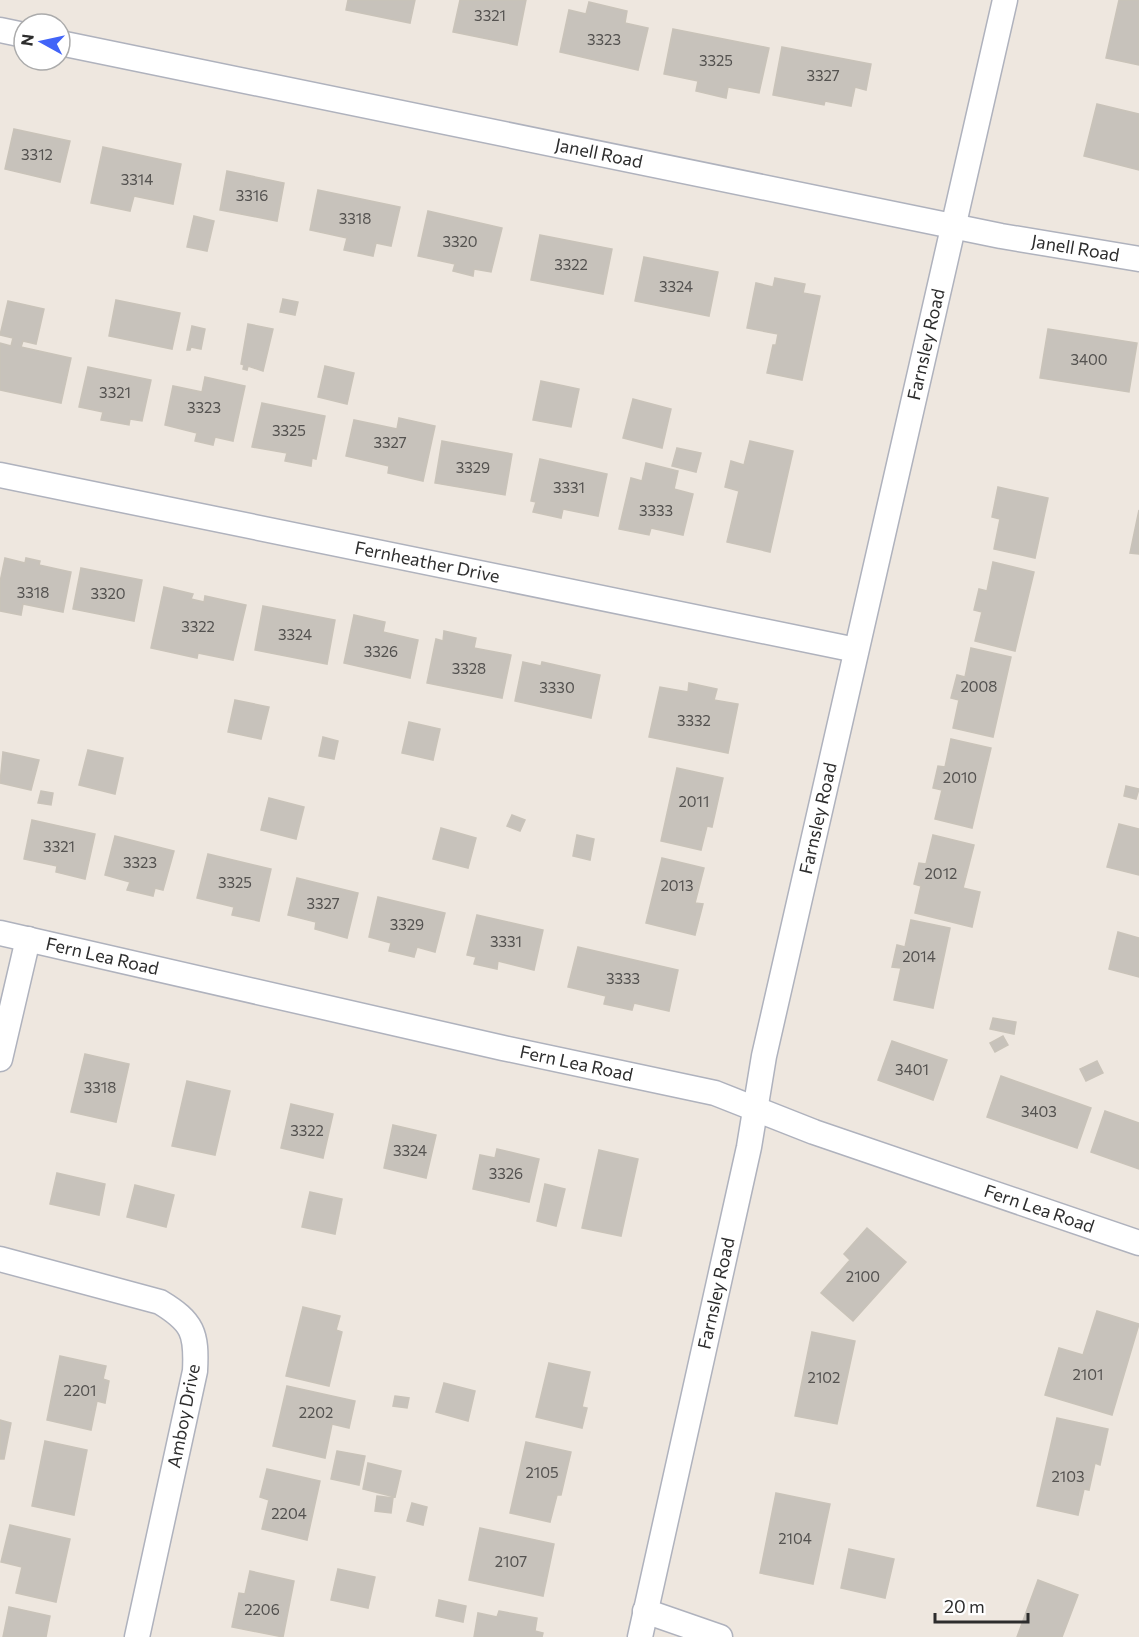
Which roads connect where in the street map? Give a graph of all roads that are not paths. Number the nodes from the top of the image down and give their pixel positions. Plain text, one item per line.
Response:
1 (1005, 0) edge
2 (72, 45) edge
3 (954, 226) junction
4 (1139, 259) edge
5 (0, 475) edge
6 (856, 650) junction
7 (0, 933) edge
8 (28, 939) junction
9 (0, 1059) edge
10 (754, 1108) junction
11 (1139, 1243) edge
12 (0, 1259) edge
13 (645, 1611) junction
14 (137, 1637) edge
15 (640, 1637) edge
16 (720, 1637) edge

1 - 3 street, Farnsley Road
2 - 3 street, Janell Road
3 - 4 street, Janell Road
3 - 6 street, Farnsley Road
5 - 6 street, Fernheather Drive
6 - 10 street, Farnsley Road
7 - 8 street, Fern Lea Road
8 - 9 street
8 - 10 street, Fern Lea Road
10 - 11 street, Fern Lea Road
10 - 13 street, Farnsley Road
12 - 14 street, Amboy Drive
13 - 15 street, Farnsley Road
13 - 16 street

